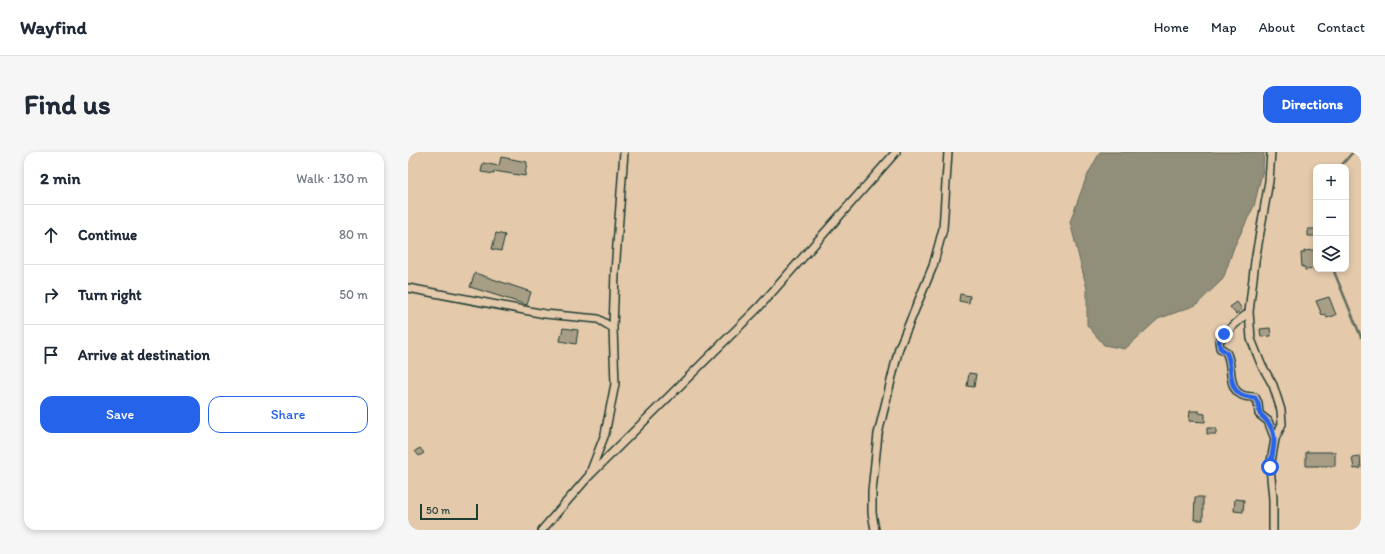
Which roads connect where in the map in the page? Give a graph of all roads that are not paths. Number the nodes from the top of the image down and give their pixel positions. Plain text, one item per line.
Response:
1 (624, 152) edge
2 (896, 152) edge
3 (948, 152) edge
4 (1271, 152) edge
5 (408, 288) edge
6 (1249, 312) junction
7 (613, 328) junction
8 (1275, 439) junction
9 (588, 477) junction
10 (542, 530) edge
11 (875, 530) edge
12 (1272, 530) edge

1 - 7 street
2 - 9 street
3 - 11 street
4 - 6 street
5 - 7 street
6 - 8 street
6 - 8 street
7 - 9 street
8 - 12 street
9 - 10 street

